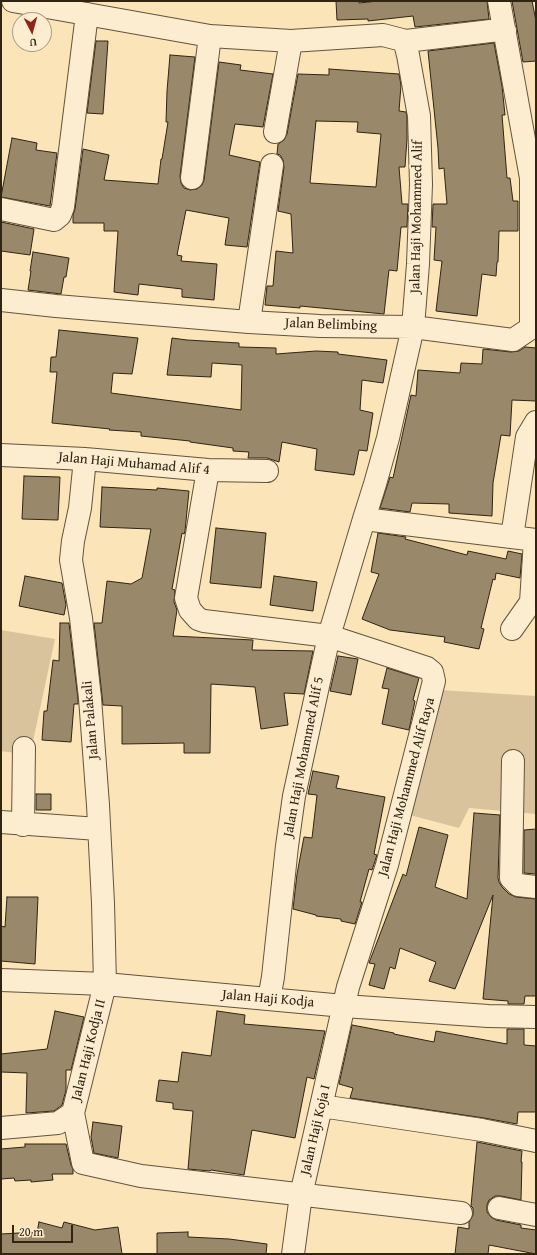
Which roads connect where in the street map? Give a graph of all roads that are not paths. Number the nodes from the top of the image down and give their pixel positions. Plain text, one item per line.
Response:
1 (13, 1) edge
2 (499, 1) edge
3 (87, 14) junction
4 (505, 31) junction
5 (210, 36) junction
6 (291, 41) junction
7 (403, 41) junction
8 (275, 132) dead end
9 (272, 165) dead end
10 (192, 178) dead end
11 (1, 209) edge
12 (1, 300) edge
13 (249, 322) junction
14 (413, 327) junction
15 (536, 422) edge
16 (1, 455) edge
17 (85, 458) junction
18 (208, 470) junction
19 (267, 471) dead end
20 (364, 519) junction
21 (512, 537) junction
22 (535, 540) edge
23 (512, 629) dead end
24 (329, 636) junction
25 (24, 748) dead end
26 (513, 761) dead end
27 (1, 822) edge
28 (23, 825) junction
29 (98, 829) junction
30 (536, 887) edge
31 (1, 980) edge
32 (106, 984) junction
33 (269, 999) junction
34 (344, 1006) junction
35 (536, 1017) edge
36 (321, 1106) junction
37 (73, 1113) junction
38 (1, 1128) edge
39 (536, 1141) edge
40 (301, 1195) junction
41 (499, 1208) dead end
42 (461, 1213) dead end
43 (536, 1215) edge
44 (293, 1254) edge

1 - 3 street
2 - 4 street
3 - 5 street
3 - 11 street
4 - 7 street
4 - 14 street, Jalan Belimbing
5 - 6 street
5 - 10 street
6 - 7 street
6 - 8 street
7 - 14 street, Jalan Haji Mohammed Alif
9 - 13 street
12 - 13 street, Jalan Belimbing
13 - 14 street, Jalan Belimbing
14 - 20 street, Jalan Haji Mohammed Alif
15 - 21 street
16 - 17 street, Jalan Haji Muhamad Alif 4
17 - 18 street, Jalan Haji Muhamad Alif 4
17 - 29 street, Jalan Palakali
18 - 19 street, Jalan Haji Muhamad Alif 4
18 - 24 street, Jalan Haji Mohammed Alif Raya
20 - 21 street
20 - 24 street, Jalan Haji Mohammed Alif 5
21 - 22 street
22 - 23 street
24 - 33 street, Jalan Haji Mohammed Alif 5
24 - 34 street, Jalan Haji Mohammed Alif Raya
25 - 28 street
26 - 30 street
27 - 28 street
28 - 29 street
29 - 32 street, Jalan Palakali
31 - 32 street, Jalan Haji Kodja
32 - 33 street, Jalan Haji Kodja
32 - 37 street, Jalan Haji Kodja II
33 - 34 street, Jalan Haji Kodja
34 - 35 street, Jalan Haji Kodja
34 - 36 street, Jalan Haji Koja I
36 - 39 street
36 - 40 street, Jalan Haji Koja I
37 - 38 street, Jalan Haji Kodja II
37 - 40 street
40 - 42 street
40 - 44 street, Jalan Haji Koja I
41 - 43 street

